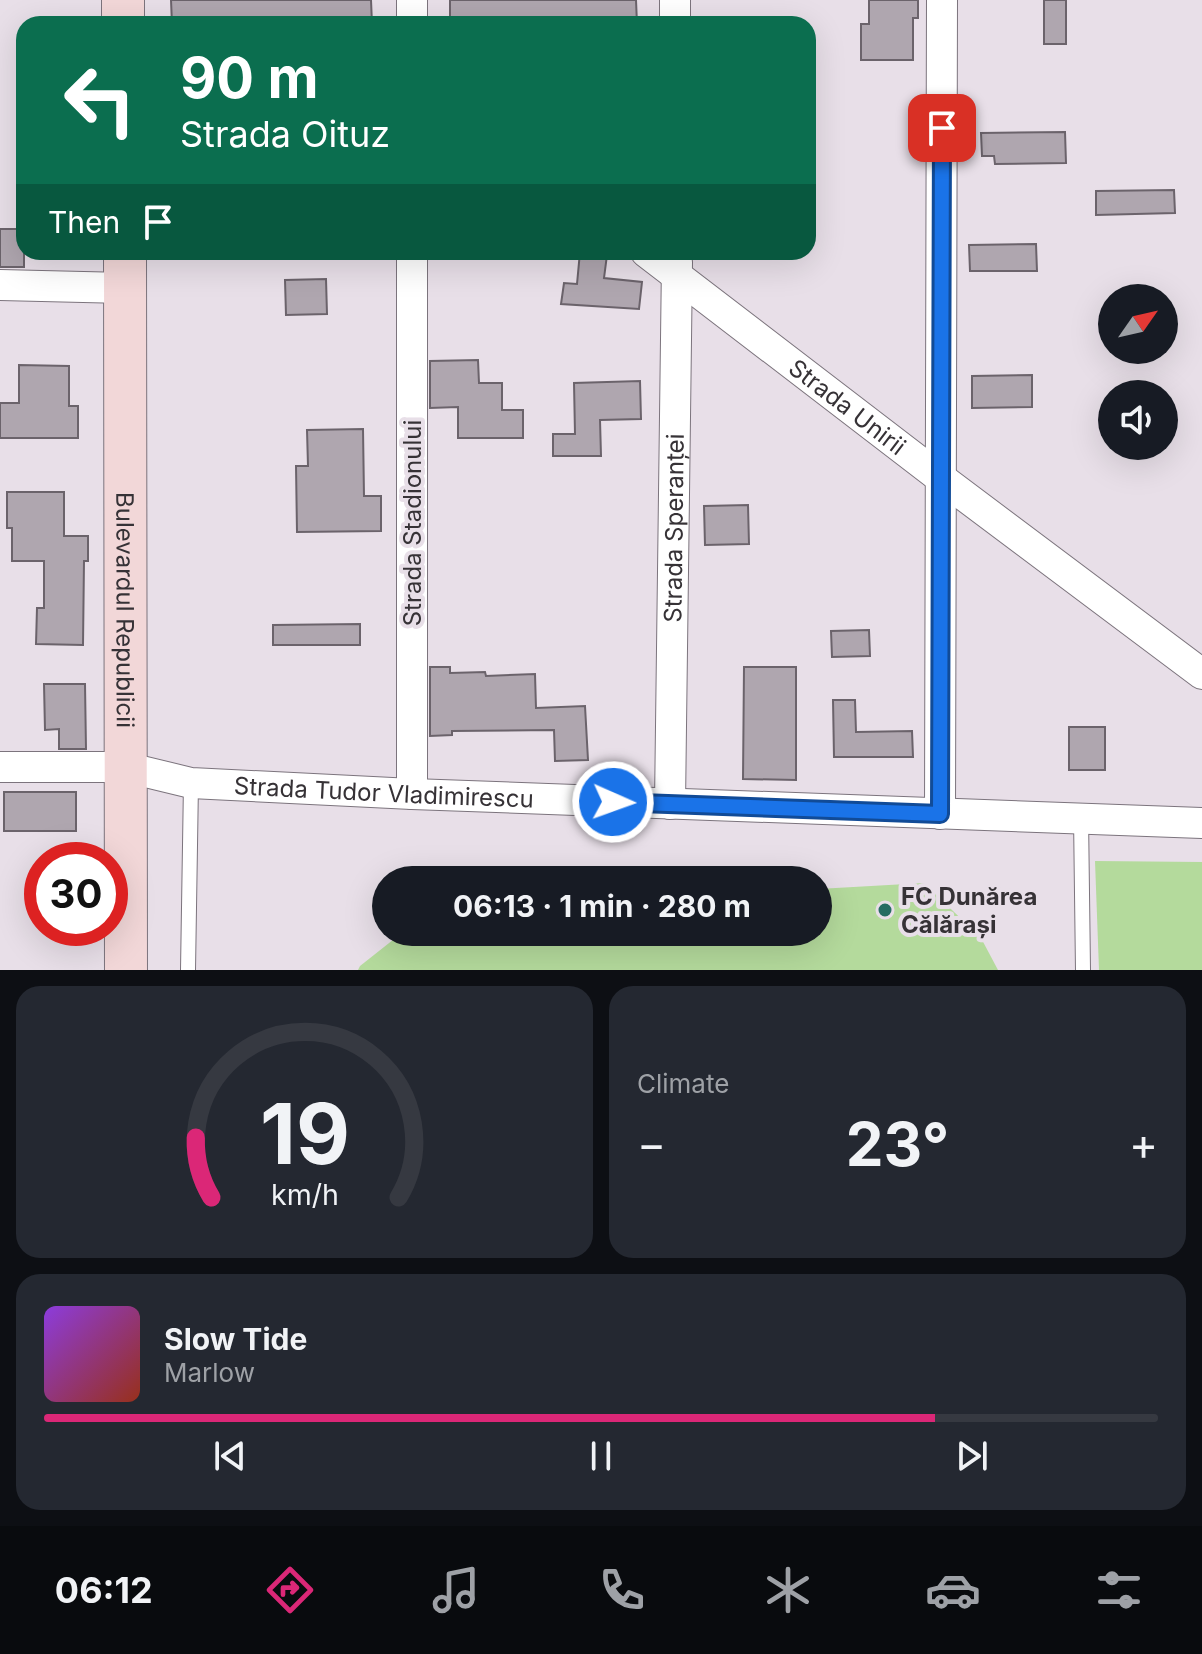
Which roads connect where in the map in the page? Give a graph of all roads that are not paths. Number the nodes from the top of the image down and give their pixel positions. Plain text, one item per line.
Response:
1 (942, 0) edge
2 (412, 260) edge
3 (677, 264) edge
4 (125, 270) edge
5 (0, 285) edge
6 (942, 479) junction
7 (1202, 674) edge
8 (0, 767) edge
9 (125, 767) junction
10 (191, 783) junction
11 (412, 794) junction
12 (670, 804) junction
13 (940, 814) junction
14 (1081, 816) junction
15 (1202, 823) edge
16 (126, 970) edge
17 (188, 970) edge
18 (1083, 970) edge

1 - 6 street
2 - 11 street, Strada Stadionului
3 - 6 street, Strada Unirii
3 - 12 street, Strada Speranței
4 - 5 street
4 - 9 main road, Bulevardul Republicii
6 - 7 street, Strada Unirii
6 - 13 street
8 - 9 street, Strada Tudor Vladimirescu
9 - 10 street, Strada Tudor Vladimirescu
9 - 16 main road, Bulevardul Republicii
10 - 11 street, Strada Tudor Vladimirescu
10 - 17 lane
11 - 12 street, Strada Tudor Vladimirescu
12 - 13 street, Strada Tudor Vladimirescu
13 - 14 street, Strada Tudor Vladimirescu
14 - 15 street, Strada Tudor Vladimirescu
14 - 18 lane

